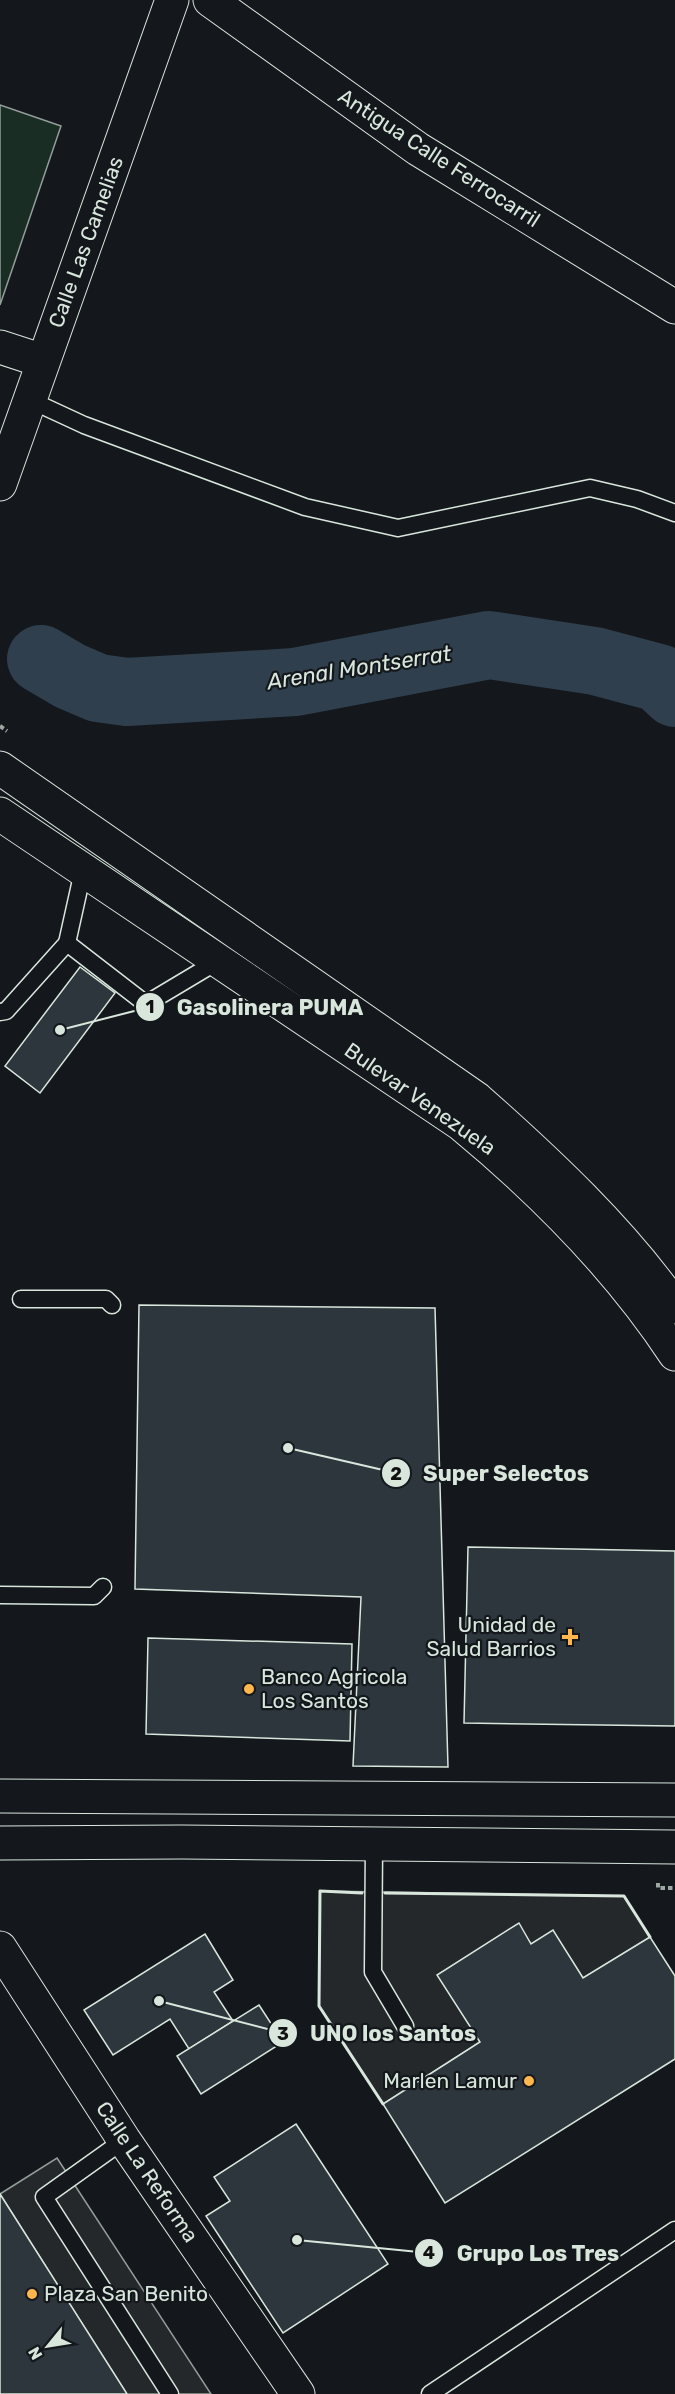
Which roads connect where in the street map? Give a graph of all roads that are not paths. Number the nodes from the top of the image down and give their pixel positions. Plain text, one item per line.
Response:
1 (172, 0) edge
2 (210, 0) edge
3 (675, 307) edge
4 (0, 347) edge
5 (43, 361) junction
6 (30, 400) junction
7 (0, 484) edge
8 (675, 513) edge
9 (0, 768) edge
10 (0, 814) edge
11 (83, 871) junction
12 (67, 943) junction
13 (218, 961) junction
14 (0, 1012) edge
15 (21, 1299) dead end
16 (112, 1305) dead end
17 (675, 1307) edge
18 (675, 1354) edge
19 (103, 1587) dead end
20 (0, 1595) edge
21 (0, 1796) edge
22 (675, 1800) edge
23 (0, 1843) edge
24 (374, 1844) junction
25 (675, 1847) edge
26 (0, 1948) edge
27 (405, 2026) dead end
28 (124, 2140) junction
29 (675, 2230) edge
30 (170, 2394) edge
31 (298, 2394) edge
32 (430, 2394) edge

1 - 5 main road, Calle Las Camelias
2 - 3 main road, Antigua Calle Ferrocarril
4 - 5 main road
5 - 6 main road, Calle Las Camelias
6 - 7 main road, Calle Las Camelias
6 - 8 lane
9 - 17 main road, Bulevar Venezuela
10 - 11 main road, Bulevar Venezuela
11 - 12 lane
11 - 13 main road, Bulevar Venezuela
12 - 13 lane
12 - 14 lane
13 - 18 main road, Bulevar Venezuela
15 - 16 lane
19 - 20 lane
21 - 22 main road
23 - 24 main road
24 - 25 main road
24 - 27 lane
26 - 28 main road, Calle La Reforma
28 - 30 lane
28 - 31 main road, Calle La Reforma
29 - 32 lane

